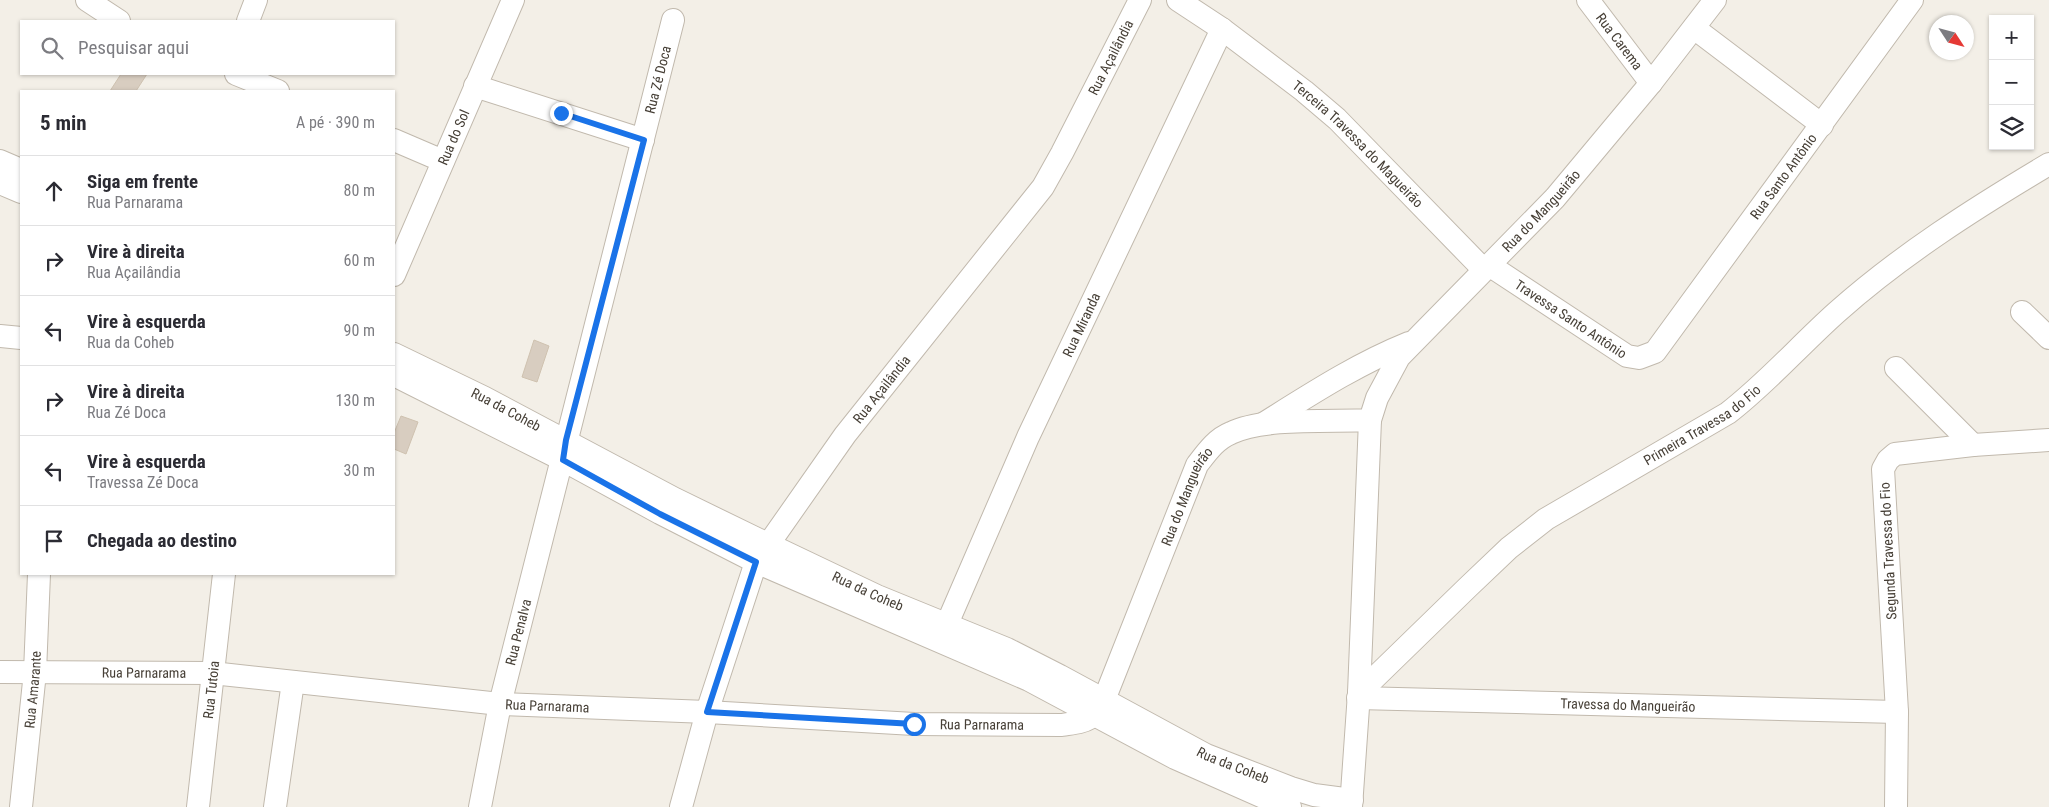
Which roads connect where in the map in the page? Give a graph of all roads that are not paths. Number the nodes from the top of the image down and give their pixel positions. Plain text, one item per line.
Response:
1 (87, 0) edge
2 (238, 0) edge
3 (256, 0) edge
4 (514, 0) edge
5 (1140, 0) edge
6 (1178, 0) edge
7 (1588, 0) edge
8 (1715, 0) edge
9 (1912, 0) edge
10 (117, 20) edge
11 (242, 20) edge
12 (248, 20) edge
13 (674, 20) dead end
14 (1694, 28) junction
15 (1222, 29) junction
16 (232, 75) edge
17 (238, 75) edge
18 (1651, 83) junction
19 (475, 86) junction
20 (226, 90) edge
21 (276, 90) edge
22 (1822, 125) junction
23 (395, 140) edge
24 (644, 140) junction
25 (0, 161) edge
26 (443, 161) junction
27 (2049, 164) edge
28 (20, 170) edge
29 (0, 183) edge
30 (20, 192) edge
31 (1486, 267) junction
32 (395, 273) edge
33 (2022, 312) dead end
34 (0, 336) edge
35 (20, 338) edge
36 (2049, 338) edge
37 (1417, 339) junction
38 (1655, 352) joint
39 (395, 354) edge
40 (1896, 368) dead end
41 (395, 375) edge
42 (1370, 420) junction
43 (1263, 424) junction
44 (2049, 440) edge
45 (1973, 445) junction
46 (565, 450) junction
47 (770, 544) junction
48 (756, 562) junction
49 (39, 575) edge
50 (224, 575) edge
51 (947, 624) junction
52 (0, 672) edge
53 (35, 672) junction
54 (212, 673) junction
55 (293, 682) junction
56 (1358, 696) junction
57 (500, 704) junction
58 (1099, 708) junction
59 (707, 712) junction
60 (1897, 712) junction
61 (1351, 804) edge
62 (21, 807) edge
63 (198, 807) edge
64 (275, 807) edge
65 (480, 807) edge
66 (681, 807) edge
67 (1290, 807) edge
68 (1896, 807) edge

1 - 10 street
2 - 11 street
3 - 12 street
4 - 19 street, Rua do Sol
5 - 47 street, Rua Açailândia
6 - 15 street
7 - 18 street, Rua Carema
8 - 14 street, Rua do Mangueirão
9 - 22 street, Rua Santo Antônio
13 - 24 street, Rua Zé Doca
14 - 18 street, Rua do Mangueirão
14 - 22 street
15 - 31 street, Terceira Travessa do Magueirão
15 - 51 street, Rua Miranda
16 - 20 street
17 - 21 street
18 - 31 street, Rua do Mangueirão
19 - 24 street
19 - 26 street, Rua do Sol
22 - 38 street, Rua Santo Antônio
23 - 26 street
24 - 46 street, Rua Zé Doca
25 - 28 street
26 - 32 street, Rua do Sol
27 - 56 street, Primeira Travessa do Fio
29 - 30 street
31 - 37 street, Rua do Mangueirão
31 - 38 street, Travessa Santo Antônio
33 - 36 street
34 - 35 street
37 - 42 street, Rua do Mangueirão
37 - 43 street
39 - 46 street, Rua da Coheb
40 - 45 street
41 - 46 street, Rua da Coheb
42 - 43 street, Rua do Mangueirão
42 - 56 street, Rua do Mangueirão
43 - 58 street, Rua do Mangueirão
44 - 45 street, Segunda Travessa do Fio
45 - 60 street, Segunda Travessa do Fio
46 - 47 street, Rua da Coheb
46 - 48 street, Rua da Coheb
46 - 57 street, Rua Penalva
47 - 48 street, Rua Açailândia
47 - 51 street, Rua da Coheb
48 - 58 street, Rua da Coheb
48 - 59 street, Rua Açailândia
49 - 53 street, Rua Amarante
50 - 54 street, Rua Tutoia
51 - 58 street, Rua da Coheb
52 - 53 street, Rua Parnarama
53 - 54 street, Rua Parnarama
53 - 62 street, Rua Amarante
54 - 55 street, Rua Parnarama
54 - 63 street, Rua Tutoia
55 - 57 street, Rua Parnarama
55 - 64 street
56 - 60 street, Travessa do Mangueirão
56 - 61 street, Rua do Mangueirão
57 - 59 street, Rua Parnarama
57 - 65 street, Rua Penalva
58 - 59 street, Rua Parnarama
58 - 61 street, Rua da Coheb
58 - 67 street, Rua da Coheb
59 - 66 street, Rua Açailândia
60 - 68 street, Segunda Travessa do Fio

